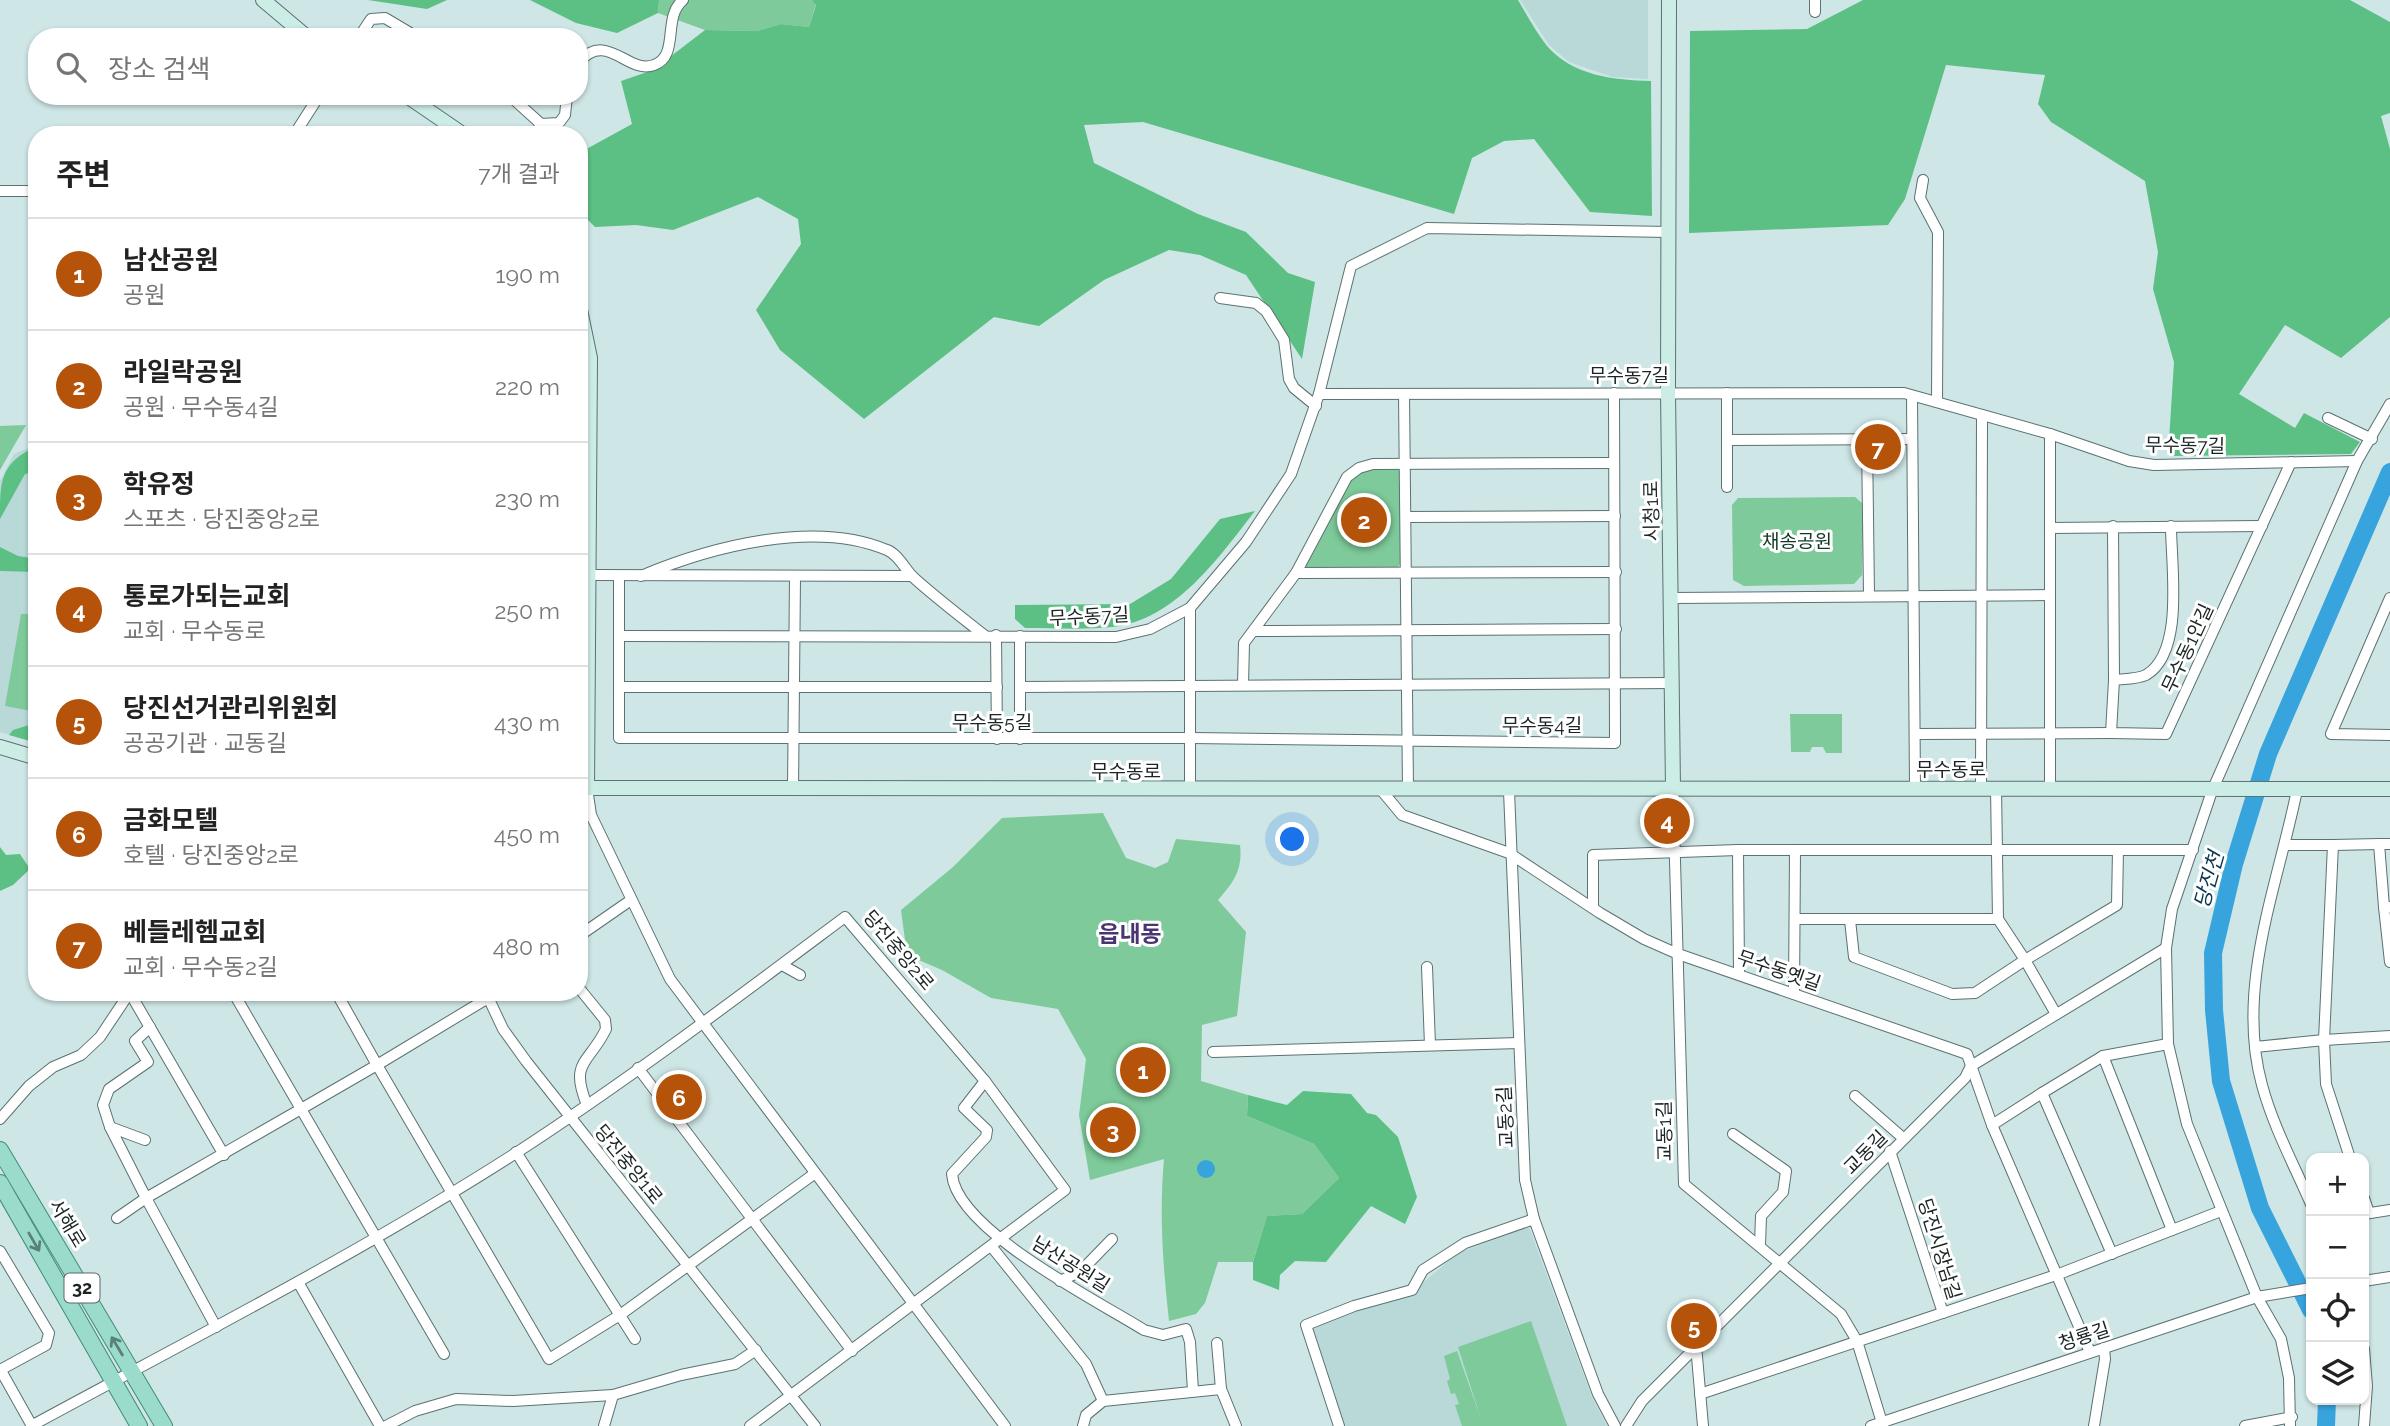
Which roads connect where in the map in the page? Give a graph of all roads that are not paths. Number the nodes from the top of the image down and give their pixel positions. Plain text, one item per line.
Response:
1 (263, 0) edge
2 (683, 0) edge
3 (1669, 0) edge
4 (296, 28) edge
5 (365, 28) edge
6 (402, 28) edge
7 (588, 55) edge
8 (313, 105) edge
9 (420, 105) edge
10 (520, 105) edge
11 (566, 105) edge
12 (541, 124) joint
13 (300, 126) edge
14 (451, 126) edge
15 (1923, 180) dead end
16 (0, 191) edge
17 (28, 191) edge
18 (1670, 232) junction
19 (1220, 298) dead end
20 (588, 348) edge
21 (1668, 392) junction
22 (1614, 393) junction
23 (1727, 393) junction
24 (1405, 394) junction
25 (1912, 396) junction
26 (1317, 400) junction
27 (1937, 402) junction
28 (2390, 404) edge
29 (588, 406) edge
30 (1982, 415) junction
31 (2328, 418) dead end
32 (2050, 433) junction
33 (1867, 439) junction
34 (1912, 439) junction
35 (2372, 439) junction
36 (1727, 440) junction
37 (2357, 461) junction
38 (2291, 462) junction
39 (1614, 463) junction
40 (1405, 464) junction
41 (1727, 487) dead end
42 (1615, 516) junction
43 (1406, 517) junction
44 (2113, 526) junction
45 (2171, 526) junction
46 (2262, 526) junction
47 (2050, 528) junction
48 (588, 536) edge
49 (1616, 572) junction
50 (1296, 573) junction
51 (1407, 573) junction
52 (590, 575) junction
53 (619, 576) junction
54 (641, 576) junction
55 (912, 576) junction
56 (795, 577) junction
57 (588, 587) edge
58 (1915, 595) junction
59 (1982, 595) junction
60 (2050, 595) junction
61 (1869, 596) junction
62 (1672, 598) junction
63 (2390, 598) edge
64 (1190, 608) junction
65 (1616, 629) junction
66 (1408, 630) junction
67 (1254, 631) junction
68 (984, 635) junction
69 (996, 635) junction
70 (620, 636) junction
71 (1020, 636) junction
72 (795, 637) junction
73 (2114, 680) junction
74 (1616, 683) junction
75 (1672, 683) junction
76 (1191, 685) junction
77 (1243, 685) junction
78 (1408, 686) junction
79 (619, 687) junction
80 (794, 687) junction
81 (997, 687) junction
82 (1020, 687) junction
83 (2111, 733) junction
84 (1915, 734) junction
85 (1982, 734) junction
86 (2051, 734) junction
87 (2390, 735) edge
88 (1191, 738) junction
89 (997, 739) junction
90 (1020, 739) junction
91 (793, 741) junction
92 (1409, 742) junction
93 (0, 747) edge
94 (28, 755) edge
95 (588, 788) edge
96 (1914, 788) junction
97 (1988, 788) junction
98 (2050, 788) junction
99 (1673, 789) junction
100 (2390, 789) edge
101 (793, 790) junction
102 (1190, 790) junction
103 (1408, 790) junction
104 (2292, 790) junction
105 (1381, 791) junction
106 (1509, 791) junction
107 (2212, 791) junction
108 (588, 805) edge
109 (2384, 844) edge
110 (2286, 845) junction
111 (2333, 845) junction
112 (1995, 849) junction
113 (1738, 850) junction
114 (1795, 850) junction
115 (2118, 850) junction
116 (2193, 850) junction
117 (1675, 852) junction
118 (1509, 853) junction
119 (631, 900) junction
120 (2387, 907) edge
121 (1593, 908) junction
122 (1796, 919) junction
123 (1998, 919) junction
124 (1850, 920) junction
125 (588, 930) edge
126 (2166, 948) junction
127 (1678, 954) junction
128 (2025, 961) junction
129 (2390, 962) edge
130 (782, 965) junction
131 (1427, 967) dead end
132 (1738, 974) junction
133 (800, 975) dead end
134 (1794, 994) junction
135 (588, 999) edge
136 (125, 1001) edge
137 (135, 1001) edge
138 (238, 1001) edge
139 (341, 1001) edge
140 (479, 1001) edge
141 (489, 1001) edge
142 (2056, 1014) junction
143 (701, 1023) junction
144 (150, 1027) junction
145 (2390, 1036) edge
146 (2324, 1041) junction
147 (1519, 1043) junction
148 (2168, 1044) junction
149 (1430, 1045) junction
150 (2255, 1047) junction
151 (1213, 1052) dead end
152 (2103, 1055) junction
153 (377, 1065) junction
154 (1971, 1066) junction
155 (638, 1068) junction
156 (985, 1081) junction
157 (2042, 1093) junction
158 (1855, 1096) dead end
159 (587, 1105) junction
160 (301, 1109) junction
161 (569, 1117) junction
162 (0, 1119) edge
163 (1992, 1125) junction
164 (110, 1128) junction
165 (1733, 1134) dead end
166 (1903, 1138) junction
167 (145, 1140) dead end
168 (0, 1150) edge
169 (516, 1152) junction
170 (1890, 1152) junction
171 (2348, 1153) edge
172 (224, 1155) junction
173 (814, 1174) junction
174 (0, 1183) edge
175 (1065, 1189) joint
176 (449, 1192) junction
177 (2306, 1192) edge
178 (146, 1198) junction
179 (2390, 1210) edge
180 (2221, 1211) junction
181 (2369, 1213) edge
182 (117, 1218) dead end
183 (754, 1218) junction
184 (1534, 1219) junction
185 (2172, 1230) junction
186 (376, 1237) junction
187 (1001, 1238) junction
188 (1112, 1239) dead end
189 (1759, 1245) junction
190 (991, 1246) junction
191 (0, 1251) edge
192 (2112, 1254) junction
193 (1778, 1263) junction
194 (688, 1264) junction
195 (2059, 1274) junction
196 (2390, 1277) edge
197 (2369, 1279) edge
198 (1060, 1281) junction
199 (298, 1282) junction
200 (2306, 1288) edge
201 (2257, 1297) junction
202 (914, 1306) junction
203 (1943, 1313) junction
204 (620, 1315) junction
205 (216, 1327) junction
206 (635, 1339) dead end
207 (1857, 1341) junction
208 (1217, 1343) dead end
209 (1696, 1345) junction
210 (2104, 1348) junction
211 (756, 1350) junction
212 (852, 1350) junction
213 (2090, 1352) junction
214 (444, 1354) dead end
215 (0, 1370) edge
216 (132, 1372) junction
217 (114, 1382) junction
218 (1221, 1389) junction
219 (1193, 1391) junction
220 (1700, 1394) junction
221 (613, 1395) junction
222 (790, 1395) junction
223 (1103, 1401) junction
224 (2366, 1405) edge
225 (2291, 1422) edge
226 (1878, 1425) edge
227 (32, 1426) edge
228 (139, 1426) edge
229 (163, 1426) edge
230 (380, 1426) edge
231 (386, 1426) edge
232 (604, 1426) edge
233 (750, 1426) edge
234 (815, 1426) edge
235 (1005, 1426) edge
236 (1083, 1426) edge
237 (1236, 1426) edge
238 (1339, 1426) edge
239 (1615, 1426) edge
240 (1626, 1426) edge
241 (1703, 1426) edge
242 (2094, 1426) edge
243 (2245, 1426) edge
244 (2364, 1426) edge

1 - 4 street
2 - 7 street
3 - 18 street, 시청1로
5 - 6 street
8 - 13 street
9 - 14 street
10 - 12 street
11 - 12 street
15 - 27 street
16 - 17 street
18 - 21 street, 시청1로
18 - 26 street, 무수동7길
19 - 26 street
20 - 29 street
21 - 22 street, 무수동7길
21 - 23 street, 무수동7길
21 - 62 street, 시청1로
22 - 24 street, 무수동7길
22 - 39 street, 무수동4길
23 - 25 street, 무수동7길
23 - 36 street
24 - 26 street, 무수동7길
24 - 40 street
25 - 27 street, 무수동7길
25 - 34 street
26 - 64 street, 무수동7길
27 - 30 street, 무수동7길
28 - 35 street
30 - 32 street, 무수동7길
30 - 59 street
31 - 35 street
32 - 38 street, 무수동7길
32 - 47 street
33 - 34 street
33 - 36 street
33 - 61 street
34 - 58 street
35 - 37 street
36 - 41 street
37 - 38 street, 무수동7길
37 - 107 street
38 - 46 street, 무수동1안길
39 - 40 street
39 - 42 street, 무수동4길
40 - 43 street
40 - 50 street
42 - 43 street
42 - 49 street, 무수동4길
43 - 51 street
44 - 45 street
44 - 47 street
44 - 73 street
45 - 46 street
45 - 73 street, 무수동1안길
46 - 83 street, 무수동1안길
47 - 60 street
48 - 52 street
49 - 51 street
49 - 65 street, 무수동4길
50 - 51 street
50 - 67 street
51 - 66 street
52 - 53 street
52 - 57 street
53 - 54 street
53 - 70 street
54 - 55 street
54 - 56 street
55 - 56 street
55 - 68 street
56 - 72 street
58 - 59 street
58 - 61 street
58 - 84 street
59 - 60 street
59 - 85 street
60 - 86 street
61 - 62 street
62 - 75 street, 시청1로
63 - 87 street
64 - 71 street, 무수동7길
64 - 76 street
65 - 66 street
65 - 74 street, 무수동4길
66 - 67 street
66 - 78 street
67 - 77 street
68 - 69 street, 무수동7길
68 - 72 street, 무수동7길
69 - 71 street, 무수동7길
69 - 81 street
70 - 72 street, 무수동7길
70 - 79 street
71 - 82 street
72 - 80 street
73 - 83 street
74 - 75 street
74 - 78 street, 무수동4길
74 - 92 street, 무수동4길
75 - 99 street, 시청1로
76 - 77 street, 무수동4길
76 - 82 street, 무수동5길
76 - 88 street
77 - 78 street, 무수동4길
78 - 92 street
79 - 80 street
79 - 91 street, 무수동5길
80 - 81 street
80 - 91 street
81 - 89 street
82 - 90 street
83 - 86 street, 무수동1안길
84 - 85 street, 무수동1안길
84 - 96 street
85 - 86 street, 무수동1안길
85 - 97 street
86 - 98 street
88 - 90 street, 무수동5길
88 - 92 street, 무수동4길
88 - 102 street
89 - 90 street, 무수동5길
89 - 91 street, 무수동5길
91 - 101 street
92 - 103 street
93 - 94 street
95 - 101 street, 무수동로
96 - 97 street, 무수동로
96 - 99 street, 무수동로
97 - 98 street, 무수동로
97 - 112 street
98 - 107 street, 무수동로
99 - 106 street, 무수동로
99 - 117 street
100 - 104 street
101 - 102 street, 무수동로
102 - 105 street, 무수동로
103 - 105 street, 무수동로
103 - 106 street, 무수동로
104 - 107 street, 무수동로
104 - 110 street
105 - 118 street, 무수동옛길
106 - 118 street, 교동2길
107 - 116 street
108 - 119 street
109 - 111 street
109 - 120 street
110 - 111 street
110 - 150 street
111 - 146 street
112 - 114 street
112 - 115 street
112 - 123 street
113 - 114 street
113 - 117 street
113 - 132 street
114 - 122 street
115 - 116 street
115 - 128 street
116 - 126 street
117 - 121 street
117 - 127 street
118 - 121 street, 무수동옛길
118 - 147 street, 교동2길
119 - 125 street
119 - 143 street
120 - 129 street
121 - 127 street, 무수동옛길
122 - 124 street
122 - 134 street
123 - 124 street
123 - 128 street
124 - 128 street
126 - 142 street, 교동길
126 - 148 street
127 - 132 street, 무수동옛길
127 - 189 street, 교동1길
128 - 142 street
130 - 133 street
130 - 143 street, 당진중앙2로
130 - 156 street, 당진중앙2로
131 - 149 street
132 - 134 street, 무수동옛길
134 - 154 street, 무수동옛길
135 - 159 street
136 - 162 street
137 - 144 street
138 - 160 street
139 - 153 street
140 - 153 street
141 - 161 street, 당진중앙1로
142 - 154 street, 교동길
143 - 155 street, 당진중앙2로
143 - 173 street
144 - 164 street
144 - 172 street
145 - 146 street
146 - 150 street
146 - 171 street
147 - 149 street
147 - 184 street, 교동2길
148 - 152 street
148 - 180 street
149 - 151 street
150 - 177 street
152 - 157 street
152 - 185 street
153 - 160 street
153 - 176 street
154 - 163 street
154 - 166 street, 교동길
155 - 159 street, 당진중앙2로
155 - 183 street
156 - 175 street, 당진중앙2로
156 - 187 street
157 - 163 street
157 - 192 street
158 - 166 street
159 - 161 street, 당진중앙2로
160 - 172 street
160 - 186 street
161 - 169 street, 당진중앙2로
161 - 194 street, 당진중앙1로
163 - 195 street
164 - 167 street
164 - 178 street
165 - 189 street
166 - 170 street, 교동길
216 -> 168 main road, 서해로 / 32
169 - 176 street, 당진중앙2로
169 - 204 street
170 - 193 street, 교동길
170 - 203 street, 당진시장남길
172 - 178 street
173 - 183 street
173 - 202 street
174 -> 217 main road, 서해로
175 - 187 street, 남산공원길
176 - 186 street, 당진중앙2로
176 - 204 street
178 - 182 street
178 - 205 street
179 - 181 street
180 - 185 street
180 - 201 street
183 - 194 street
183 - 212 street
184 - 238 street
184 - 239 street, 교동2길
185 - 192 street
186 - 199 street, 당진중앙2로
186 - 214 street
187 - 190 street
187 - 198 street, 남산공원길
188 - 198 street
189 - 193 street, 교동1길
190 - 202 street
190 - 223 street
191 - 215 street
192 - 195 street
193 - 207 street
193 - 209 street, 교동길
194 - 204 street
194 - 211 street, 당진중앙1로
195 - 203 street
195 - 213 street
196 - 197 street
198 - 219 street, 남산공원길
199 - 205 street, 당진중앙2로
199 - 230 street
200 - 201 street, 청룡길
201 - 210 street, 청룡길
201 - 225 street
202 - 212 street
202 - 235 street
203 - 207 street, 당진시장남길
204 - 206 street
205 - 216 street, 당진중앙2로
207 - 220 street, 당진시장남길
207 - 226 street
208 - 218 street
209 - 220 street
209 - 240 street, 교동길
210 - 213 street, 청룡길
210 - 242 street
211 - 221 street
211 - 222 street, 당진중앙1로
212 - 222 street
213 - 226 street, 청룡길
215 - 227 street
216 - 217 street, 당진중앙2로
216 - 229 main road, 서해로 / 32
217 - 227 street, 당진중앙2로
217 - 228 main road, 서해로
218 - 219 street
218 - 237 street
219 - 223 street
220 - 241 street
221 - 231 street
221 - 232 street
222 - 233 street
222 - 234 street, 당진중앙1로
223 - 236 street
224 - 244 street
225 - 243 street

